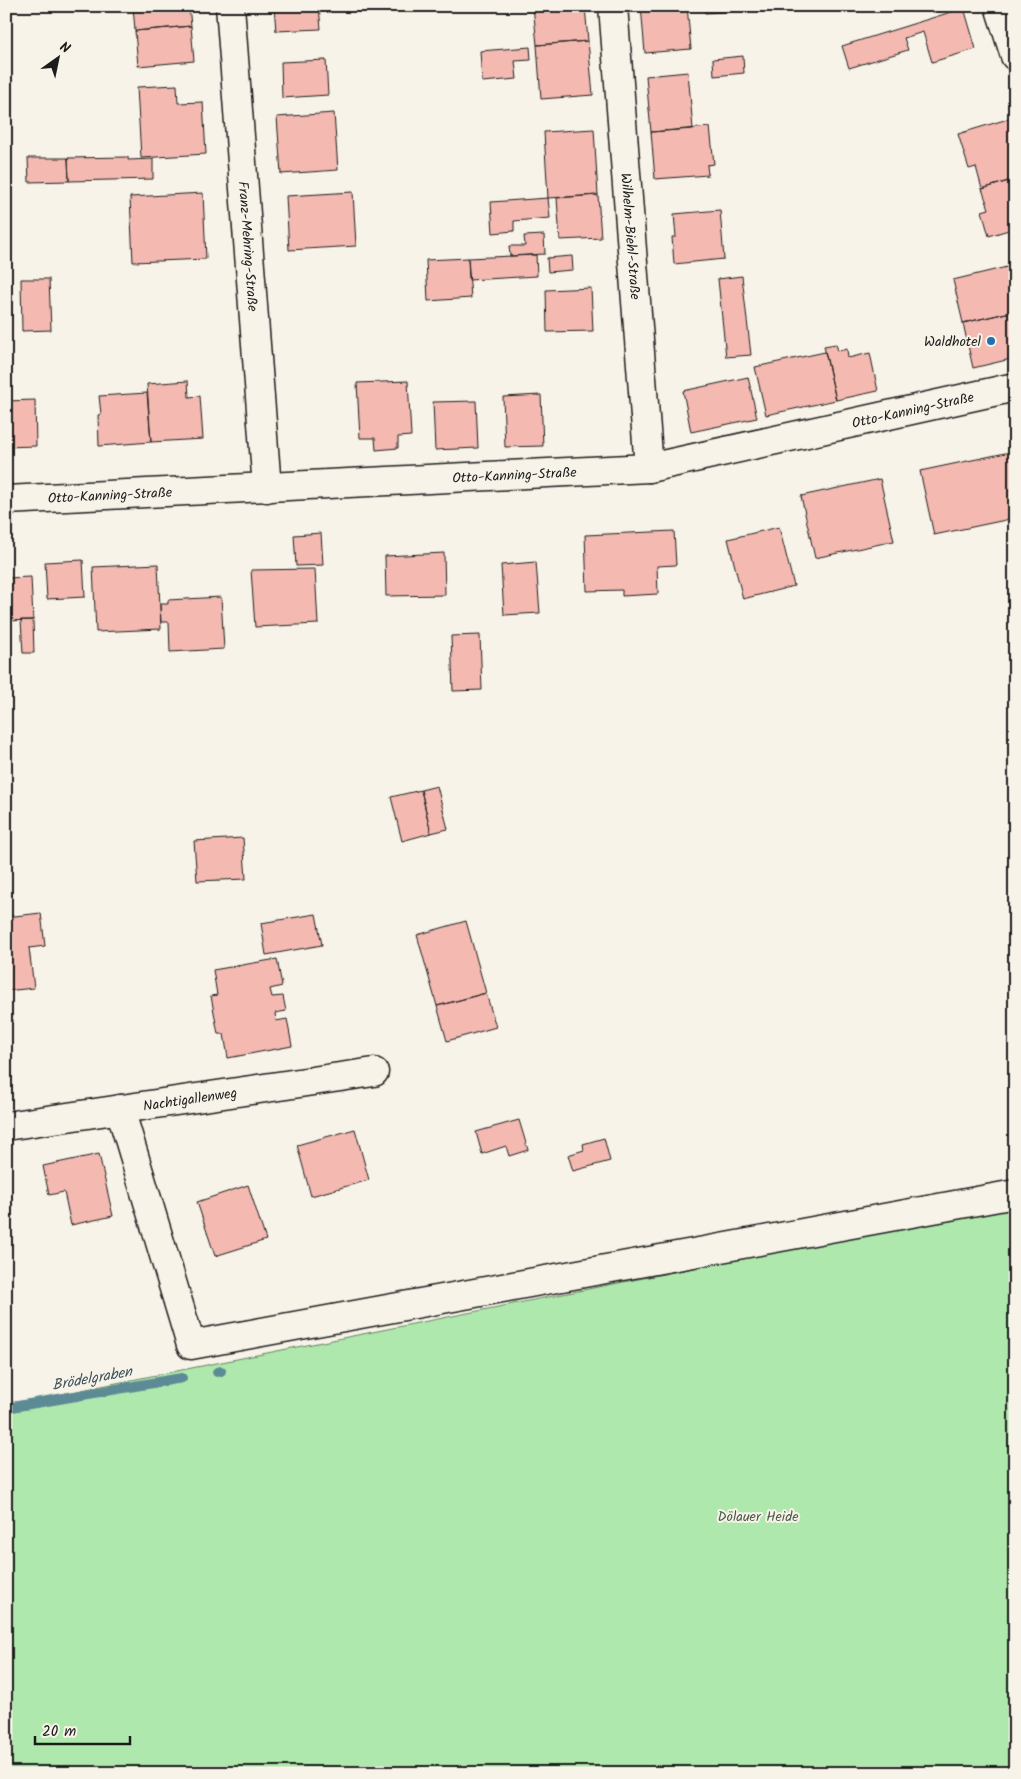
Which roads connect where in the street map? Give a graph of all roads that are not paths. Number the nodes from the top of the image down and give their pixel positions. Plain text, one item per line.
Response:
1 (230, 6) edge
2 (613, 6) edge
3 (999, 6) edge
4 (1015, 56) edge
5 (1015, 387) edge
6 (649, 468) junction
7 (267, 488) junction
8 (6, 500) edge
9 (374, 1072) dead end
10 (120, 1109) junction
11 (6, 1126) edge
12 (1015, 1194) edge

1 - 7 street, Franz-Mehring-Straße
2 - 6 street, Wilhelm-Biehl-Straße
3 - 4 street
5 - 6 street, Otto-Kanning-Straße
6 - 7 street, Otto-Kanning-Straße
7 - 8 street, Otto-Kanning-Straße
9 - 10 street, Nachtigallenweg
10 - 11 street, Nachtigallenweg
10 - 12 street

